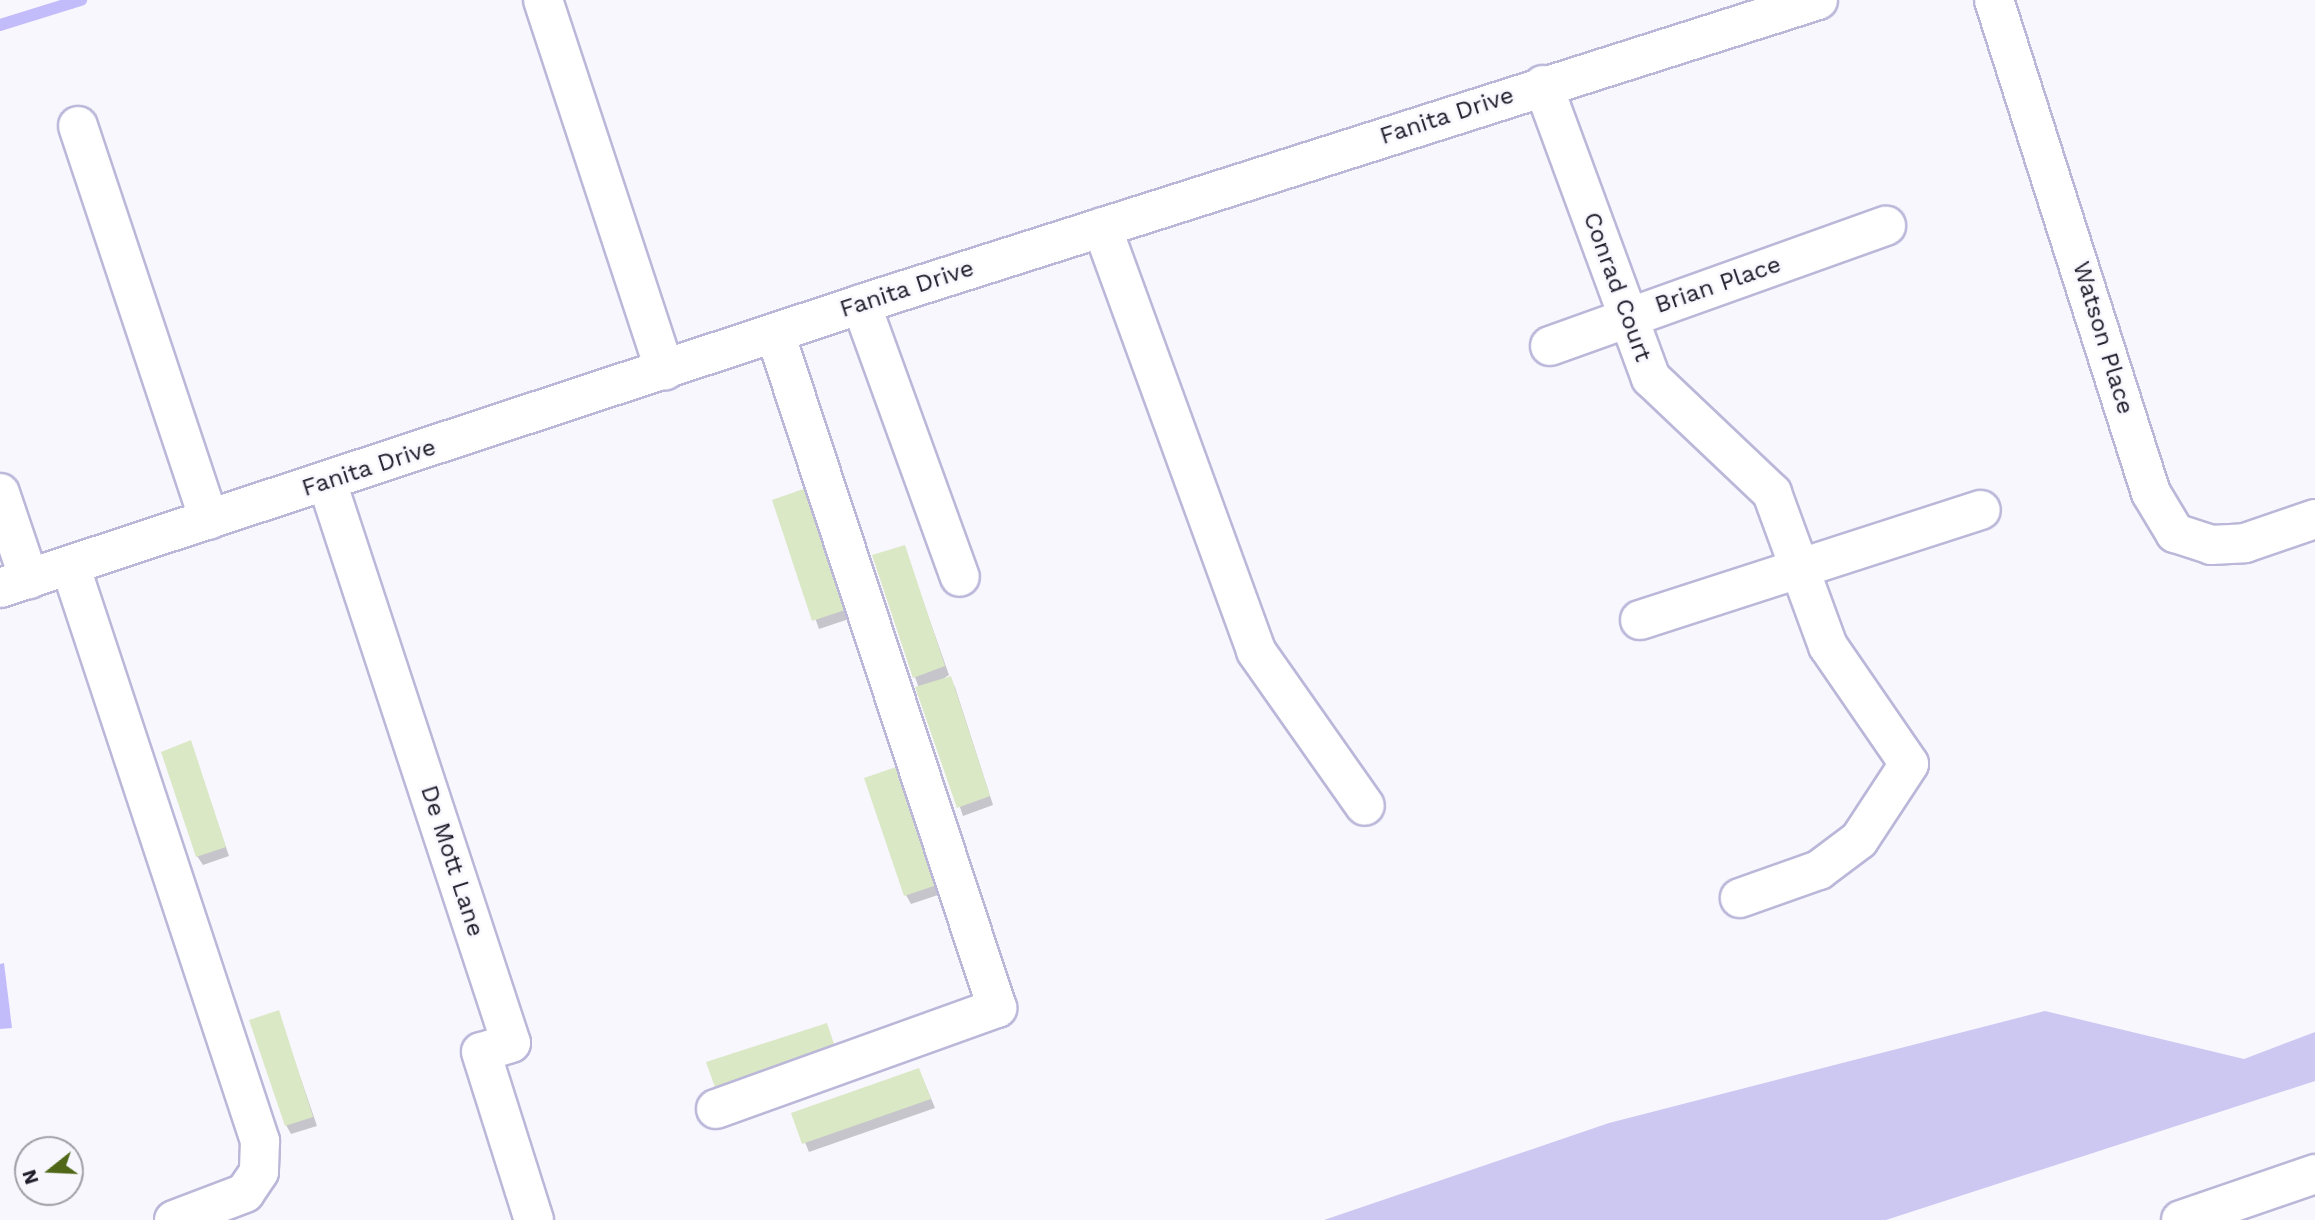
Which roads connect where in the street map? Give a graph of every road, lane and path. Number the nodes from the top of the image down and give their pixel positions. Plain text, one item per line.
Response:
1 (543, 0) edge
2 (1818, 0) edge
3 (1994, 0) edge
4 (1543, 85) junction
5 (78, 126) dead end
6 (1886, 226) dead end
7 (1102, 227) junction
8 (862, 304) junction
9 (1628, 317) junction
10 (775, 333) junction
11 (1549, 346) dead end
12 (665, 370) junction
13 (327, 482) junction
14 (0, 493) edge
15 (1981, 510) dead end
16 (2315, 519) edge
17 (209, 520) junction
18 (70, 565) junction
19 (1799, 565) junction
20 (960, 577) dead end
21 (14, 584) edge
22 (1640, 620) dead end
23 (1365, 806) dead end
24 (1740, 898) dead end
25 (716, 1108) dead end
26 (2315, 1174) edge
27 (174, 1220) edge
28 (534, 1220) edge
29 (2181, 1220) edge

1 - 12 main road
2 - 4 main road, Fanita Drive
3 - 16 main road, Watson Place
4 - 7 main road, Fanita Drive
4 - 9 main road, Conrad Court
5 - 17 main road
6 - 9 main road, Brian Place
7 - 8 main road, Fanita Drive
7 - 23 main road
8 - 10 main road, Fanita Drive
8 - 20 main road
9 - 11 main road, Brian Place
9 - 19 main road, Conrad Court
10 - 12 main road, Fanita Drive
10 - 25 main road
12 - 13 main road, Fanita Drive
13 - 17 main road, Fanita Drive
13 - 28 main road, De Mott Lane
14 - 21 main road
15 - 19 main road
17 - 18 main road, Fanita Drive
18 - 21 main road, Fanita Drive
18 - 27 main road
19 - 22 main road
19 - 24 main road, Conrad Court
26 - 29 main road

